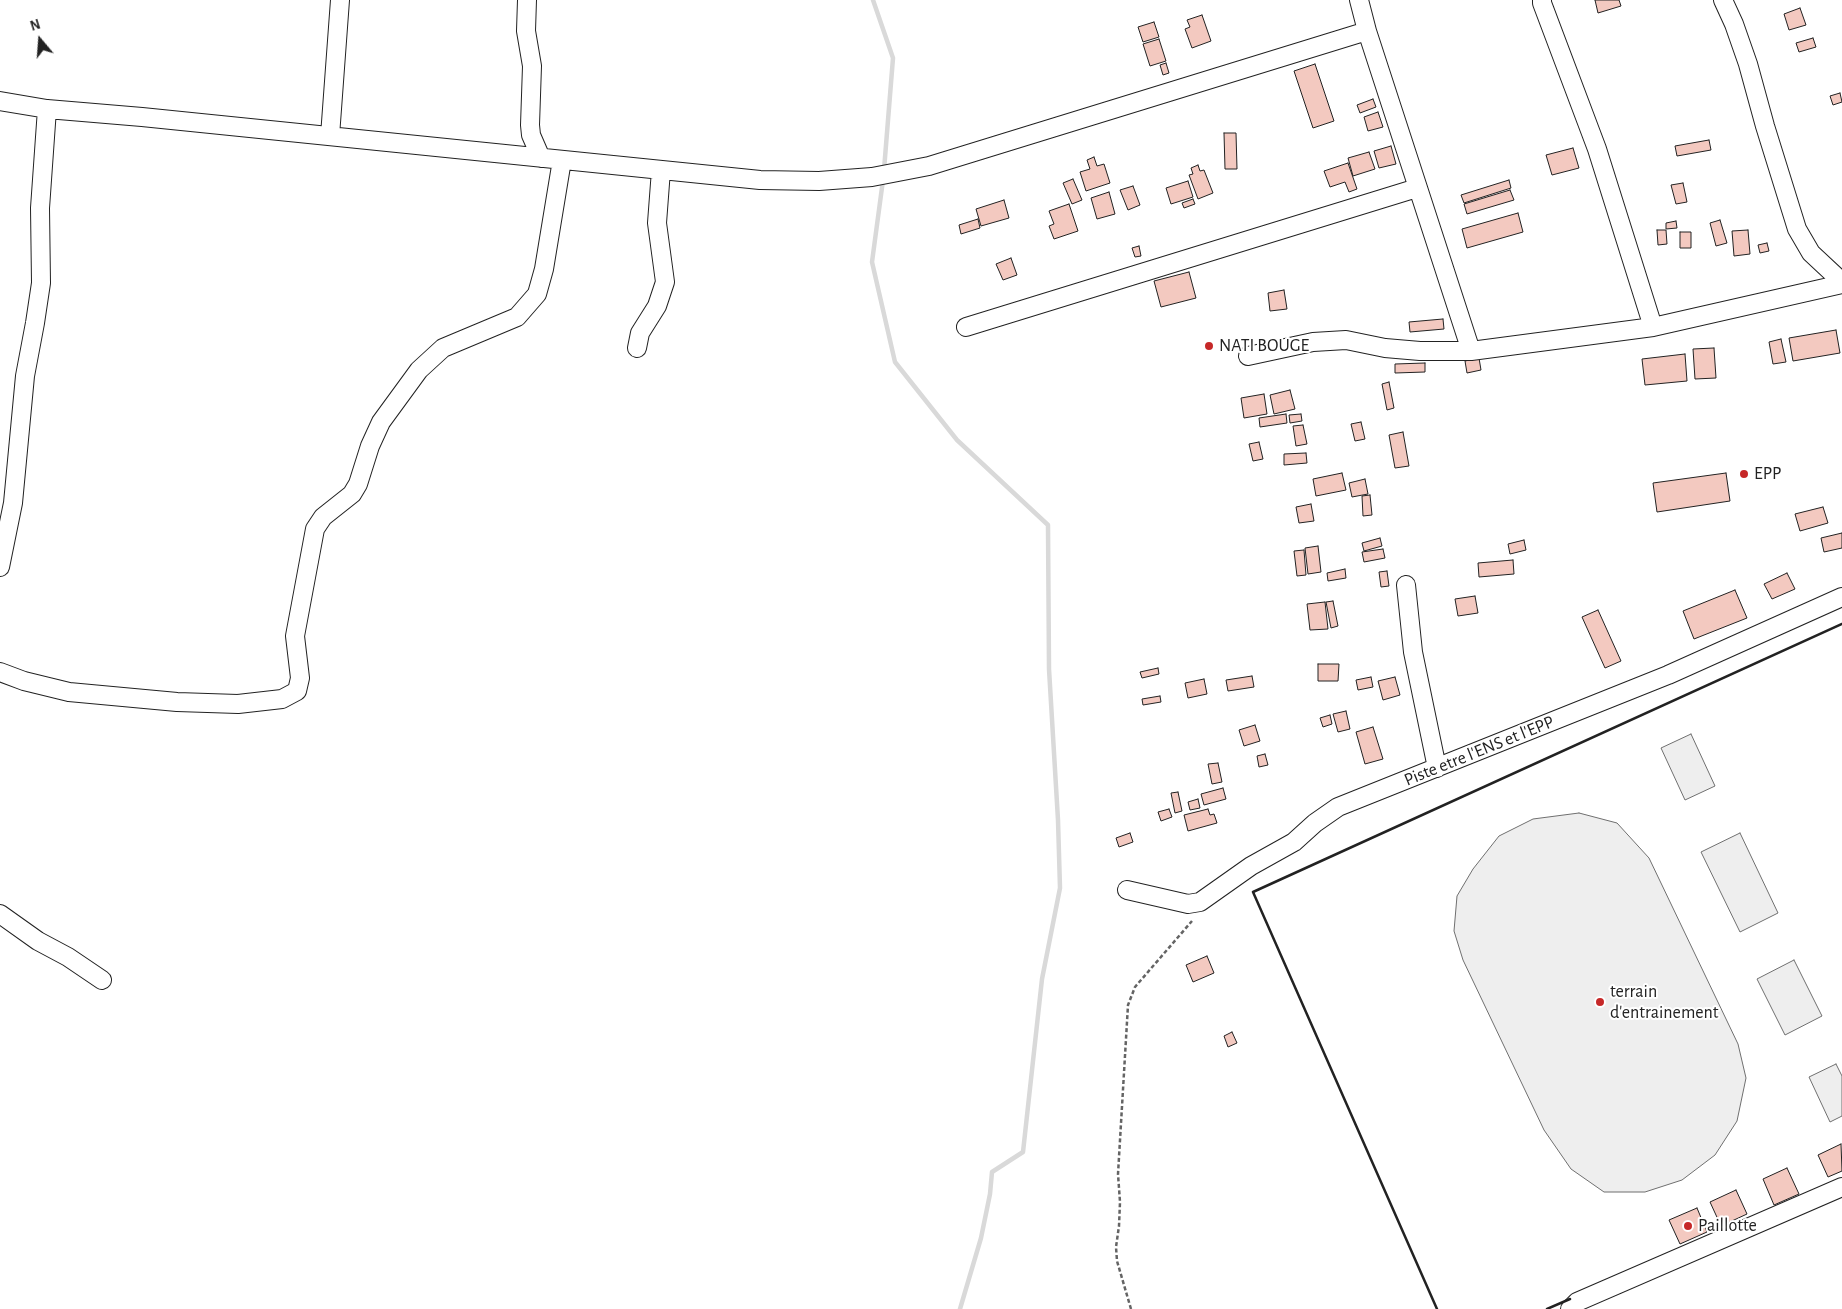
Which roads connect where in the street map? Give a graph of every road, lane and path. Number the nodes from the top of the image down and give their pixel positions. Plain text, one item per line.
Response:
1 (340, 0) edge
2 (527, 0) edge
3 (1359, 0) edge
4 (1542, 0) edge
5 (1723, 0) edge
6 (1367, 31) junction
7 (0, 101) edge
8 (47, 109) junction
9 (330, 136) junction
10 (541, 158) junction
11 (562, 160) junction
12 (661, 170) junction
13 (1418, 188) junction
14 (1842, 283) edge
15 (966, 327) dead end
16 (1653, 327) junction
17 (637, 348) dead end
18 (1471, 351) junction
19 (1248, 356) dead end
20 (0, 567) edge
21 (1406, 585) dead end
22 (1842, 597) edge
23 (0, 672) edge
24 (1437, 768) junction
25 (1128, 890) dead end
26 (1200, 902) junction
27 (0, 914) edge
28 (102, 980) dead end
29 (1842, 1187) edge
30 (1131, 1309) edge
31 (1570, 1309) edge

1 - 9 street
2 - 10 street
3 - 6 street
4 - 16 street
5 - 14 street
6 - 12 street
6 - 13 street
7 - 8 street
8 - 9 street
8 - 20 street
9 - 10 street
10 - 11 street
11 - 12 street
11 - 23 street
12 - 17 street
13 - 15 street
13 - 18 street
14 - 16 street
16 - 18 street
18 - 19 street
21 - 24 street
22 - 24 street, Piste etre l'ENS et l'EPP
24 - 26 street, Piste etre l'ENS et l'EPP
25 - 26 street
26 - 30 path
27 - 28 street
29 - 31 street

